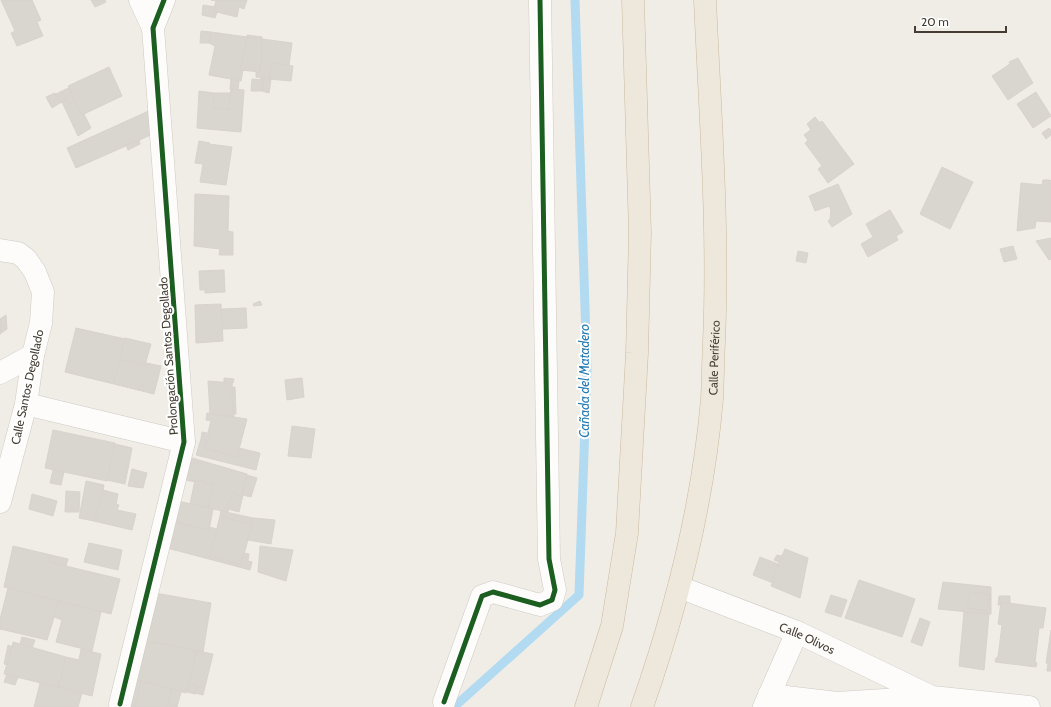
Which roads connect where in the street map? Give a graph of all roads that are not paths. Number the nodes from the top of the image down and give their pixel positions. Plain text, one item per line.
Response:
1 (140, 0) edge
2 (164, 0) edge
3 (540, 0) edge
4 (633, 0) edge
5 (705, 0) edge
6 (154, 28) junction
7 (0, 250) edge
8 (33, 355) junction
9 (0, 373) edge
10 (26, 404) junction
11 (184, 442) junction
12 (0, 502) edge
13 (679, 587) junction
14 (797, 632) junction
15 (932, 697) junction
16 (766, 701) edge
17 (444, 702) dead end
18 (120, 704) dead end
19 (586, 707) edge
20 (642, 707) edge
21 (1029, 707) edge

1 - 6 street
2 - 6 street, Prolongación Santos Degollado
3 - 17 street
4 - 19 highway
5 - 13 highway, Calle Periférico
6 - 11 street, Prolongación Santos Degollado
7 - 8 street, Calle Santos Degollado
8 - 9 street
8 - 10 street, Calle Santos Degollado
10 - 11 street
10 - 12 street, Calle Santos Degollado
11 - 18 street, Prolongación Santos Degollado
13 - 14 street, Calle Olivos
13 - 20 highway, Calle Periférico
14 - 15 street, Calle Olivos
14 - 16 street
15 - 16 street, Calle Olivos
15 - 21 street, Calle Olivos

